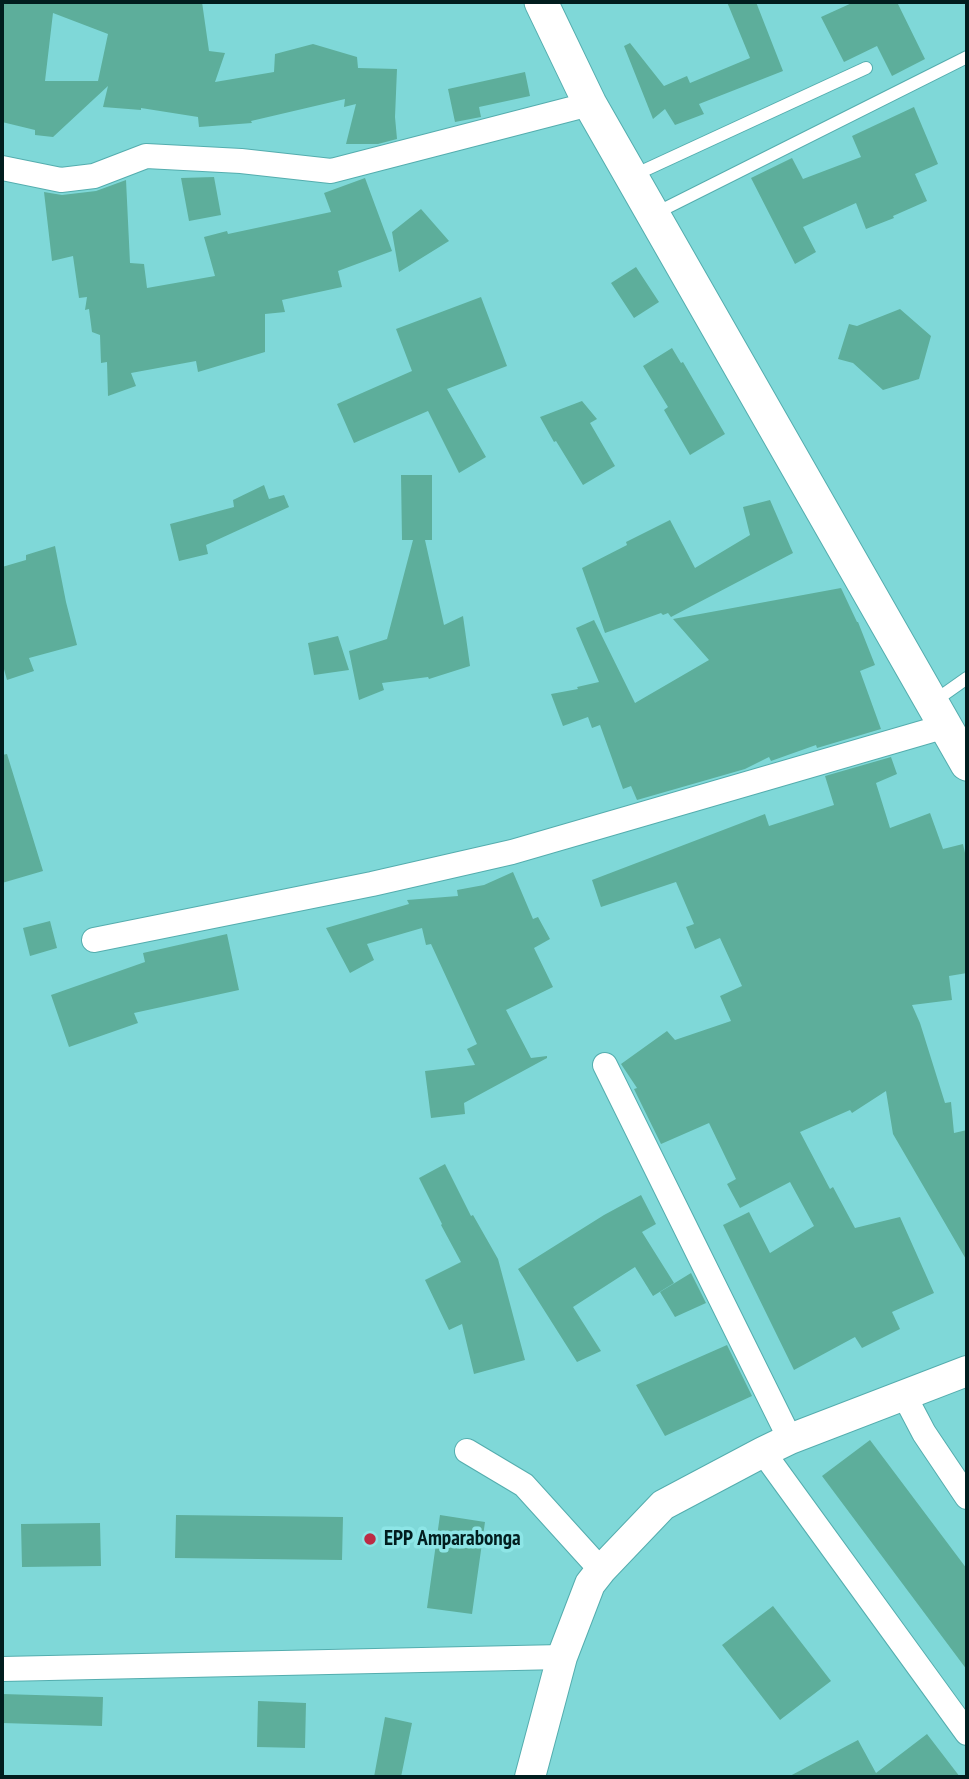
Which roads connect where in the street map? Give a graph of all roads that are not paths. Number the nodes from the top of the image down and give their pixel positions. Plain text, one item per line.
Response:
1 (541, 2) edge
2 (967, 57) edge
3 (866, 68) dead end
4 (590, 104) junction
5 (2, 169) edge
6 (631, 176) junction
7 (653, 215) junction
8 (967, 678) edge
9 (939, 714) junction
10 (967, 764) edge
11 (94, 940) dead end
12 (606, 1065) dead end
13 (967, 1371) edge
14 (904, 1395) junction
15 (790, 1439) junction
16 (467, 1451) dead end
17 (763, 1452) junction
18 (967, 1497) edge
19 (601, 1570) junction
20 (562, 1657) junction
21 (2, 1669) edge
22 (967, 1733) edge
23 (530, 1777) edge

1 - 4 main road
2 - 7 lane
3 - 6 lane
4 - 5 street
4 - 6 main road
6 - 7 main road
7 - 9 main road
8 - 9 lane
9 - 10 main road
9 - 11 street
12 - 15 street
13 - 14 street
14 - 15 street
14 - 18 street
15 - 17 street
16 - 19 street
17 - 19 street
17 - 22 street
19 - 20 street
20 - 21 street
20 - 23 street

